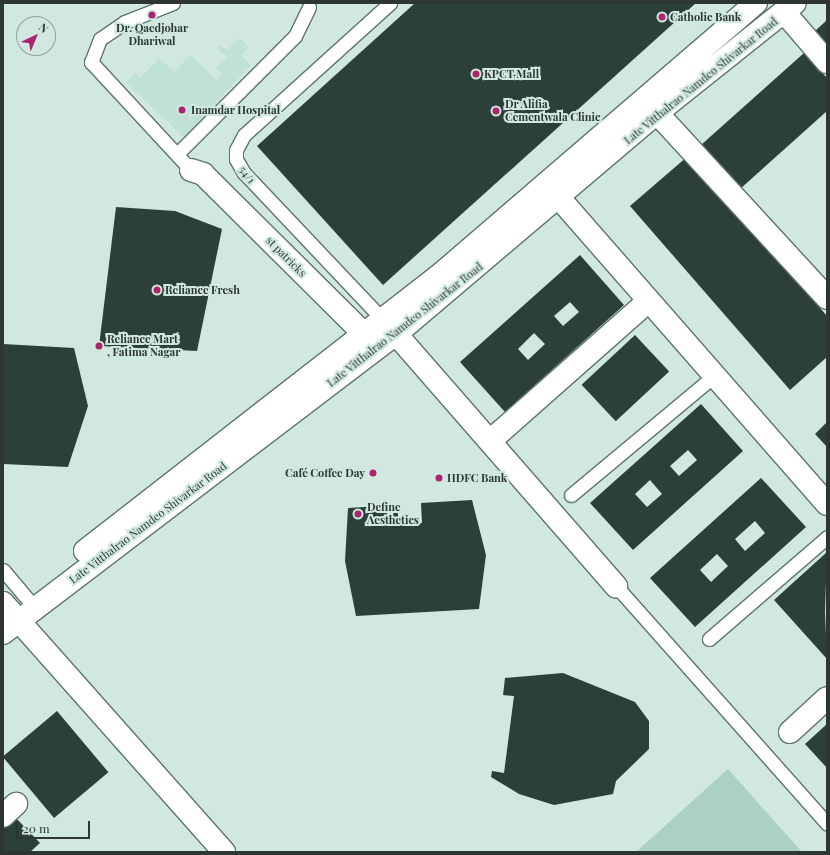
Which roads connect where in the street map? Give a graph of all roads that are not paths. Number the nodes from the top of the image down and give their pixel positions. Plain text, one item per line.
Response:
1 (173, 3) edge
2 (390, 3) edge
3 (308, 4) edge
4 (749, 5) edge
5 (790, 8) edge
6 (766, 29) junction
7 (827, 62) edge
8 (657, 113) junction
9 (176, 154) junction
10 (191, 170) joint
11 (560, 199) junction
12 (827, 298) edge
13 (648, 301) junction
14 (390, 327) junction
15 (370, 341) junction
16 (714, 376) junction
17 (490, 441) junction
18 (571, 495) dead end
19 (827, 504) edge
20 (827, 537) edge
21 (3, 570) edge
22 (616, 586) joint
23 (14, 612) edge
24 (708, 638) dead end
25 (827, 698) edge
26 (790, 732) dead end
27 (827, 824) edge
28 (224, 852) edge

1 - 9 lane
2 - 14 lane, 54/1
3 - 9 lane
4 - 6 lane
4 - 14 street, Late Vitthalrao Namdeo Shivarkar Road
5 - 6 street, Late Vitthalrao Namdeo Shivarkar Road
5 - 7 street
6 - 8 street, Late Vitthalrao Namdeo Shivarkar Road
8 - 11 street, Late Vitthalrao Namdeo Shivarkar Road
8 - 12 street
9 - 10 lane
10 - 15 street, st patricks
11 - 13 street
11 - 14 street, Late Vitthalrao Namdeo Shivarkar Road
13 - 16 street
13 - 17 street
14 - 15 street, Late Vitthalrao Namdeo Shivarkar Road
14 - 17 street
15 - 23 street, Late Vitthalrao Namdeo Shivarkar Road
16 - 18 lane
16 - 19 street
17 - 22 street
20 - 24 lane
21 - 23 lane
22 - 27 lane
23 - 28 street
25 - 26 street

